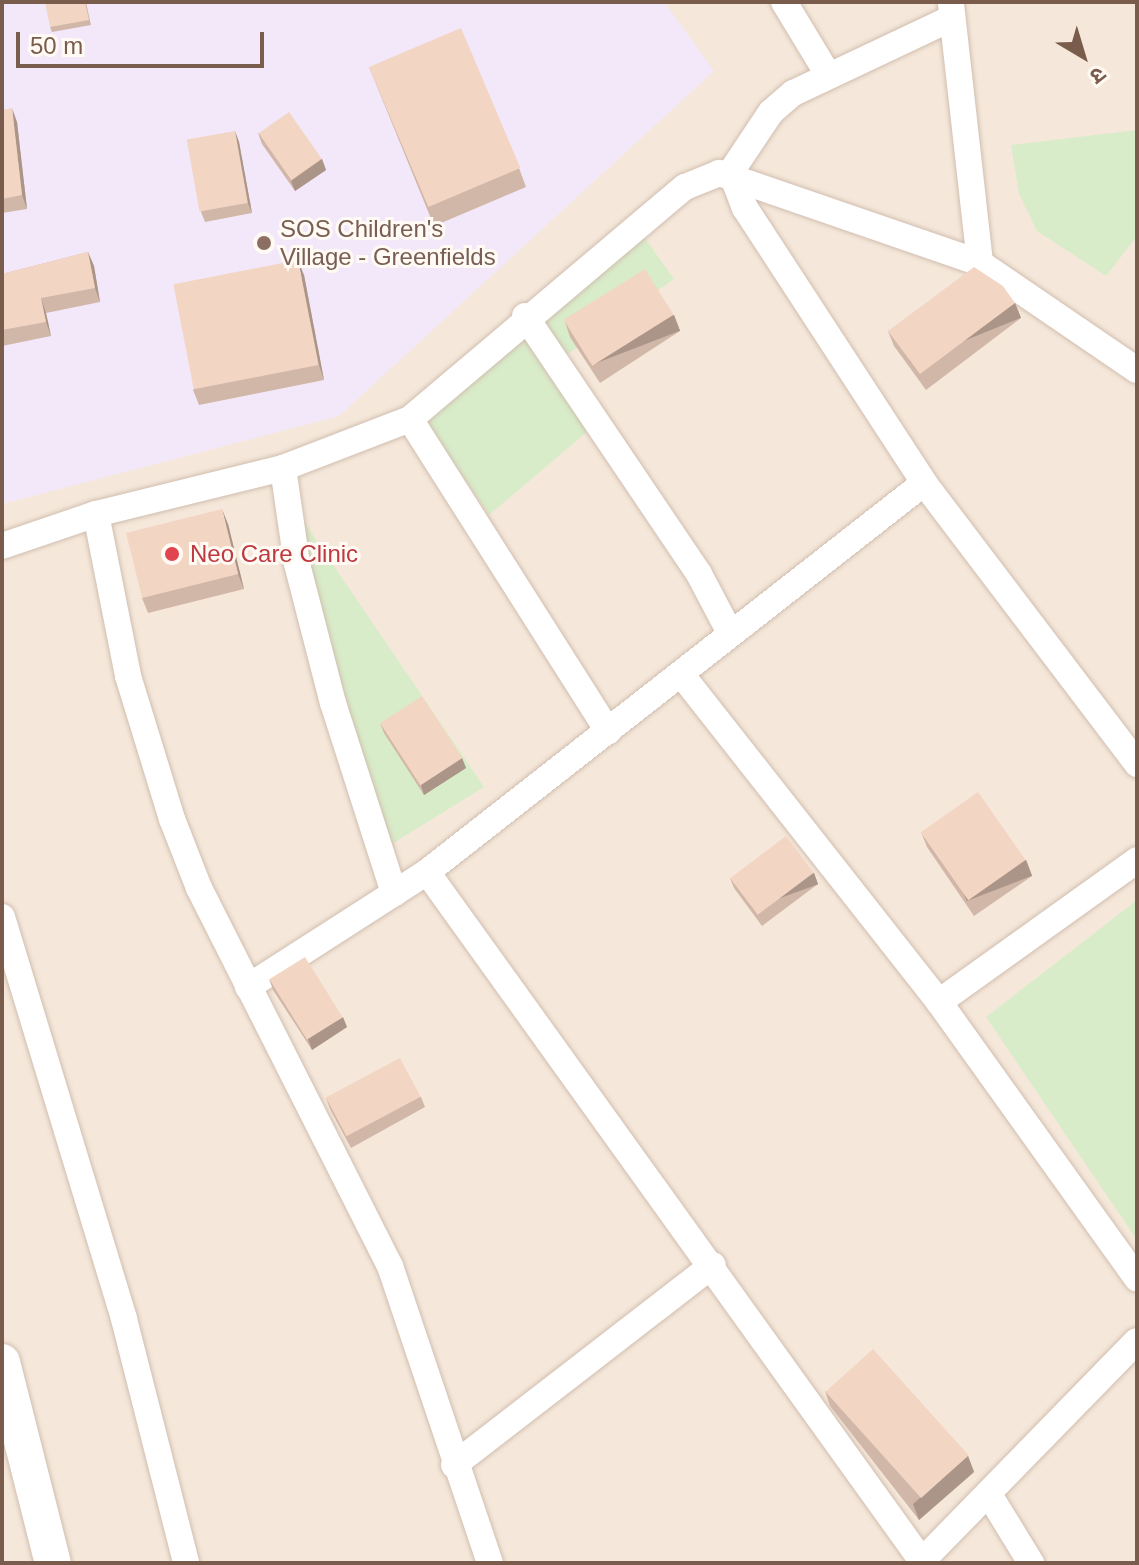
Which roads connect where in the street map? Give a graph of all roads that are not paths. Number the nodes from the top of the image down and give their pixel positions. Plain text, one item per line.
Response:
1 (784, 2) edge
2 (951, 10) edge
3 (827, 73) junction
4 (731, 172) junction
5 (980, 263) junction
6 (525, 316) junction
7 (1137, 370) edge
8 (410, 419) junction
9 (283, 468) junction
10 (924, 483) junction
11 (96, 514) junction
12 (2, 546) edge
13 (729, 631) junction
14 (681, 674) junction
15 (608, 731) junction
16 (1137, 764) edge
17 (1137, 860) edge
18 (427, 872) junction
19 (394, 893) junction
20 (2, 917) edge
21 (248, 987) junction
22 (939, 1002) junction
23 (713, 1265) junction
24 (1137, 1279) edge
25 (1137, 1341) edge
26 (5, 1379) edge
27 (454, 1465) junction
28 (990, 1496) junction
29 (921, 1562) edge
30 (53, 1563) edge
31 (186, 1563) edge
32 (490, 1563) edge
33 (1031, 1563) edge

1 - 3 street
2 - 3 street
2 - 5 street
3 - 4 street
4 - 5 street
4 - 6 street
4 - 10 street
5 - 7 street
6 - 8 street
6 - 13 street
8 - 9 street
8 - 15 street
9 - 11 street
9 - 19 street
10 - 13 street
10 - 16 street
11 - 12 street
11 - 21 street
13 - 14 street
14 - 15 street
14 - 22 street
15 - 18 street
17 - 22 street
18 - 19 street
18 - 23 street
19 - 21 street
20 - 31 street
21 - 27 street
22 - 24 street
23 - 27 street
23 - 29 street
25 - 28 street
26 - 30 street
27 - 32 street
28 - 29 street
28 - 33 street

